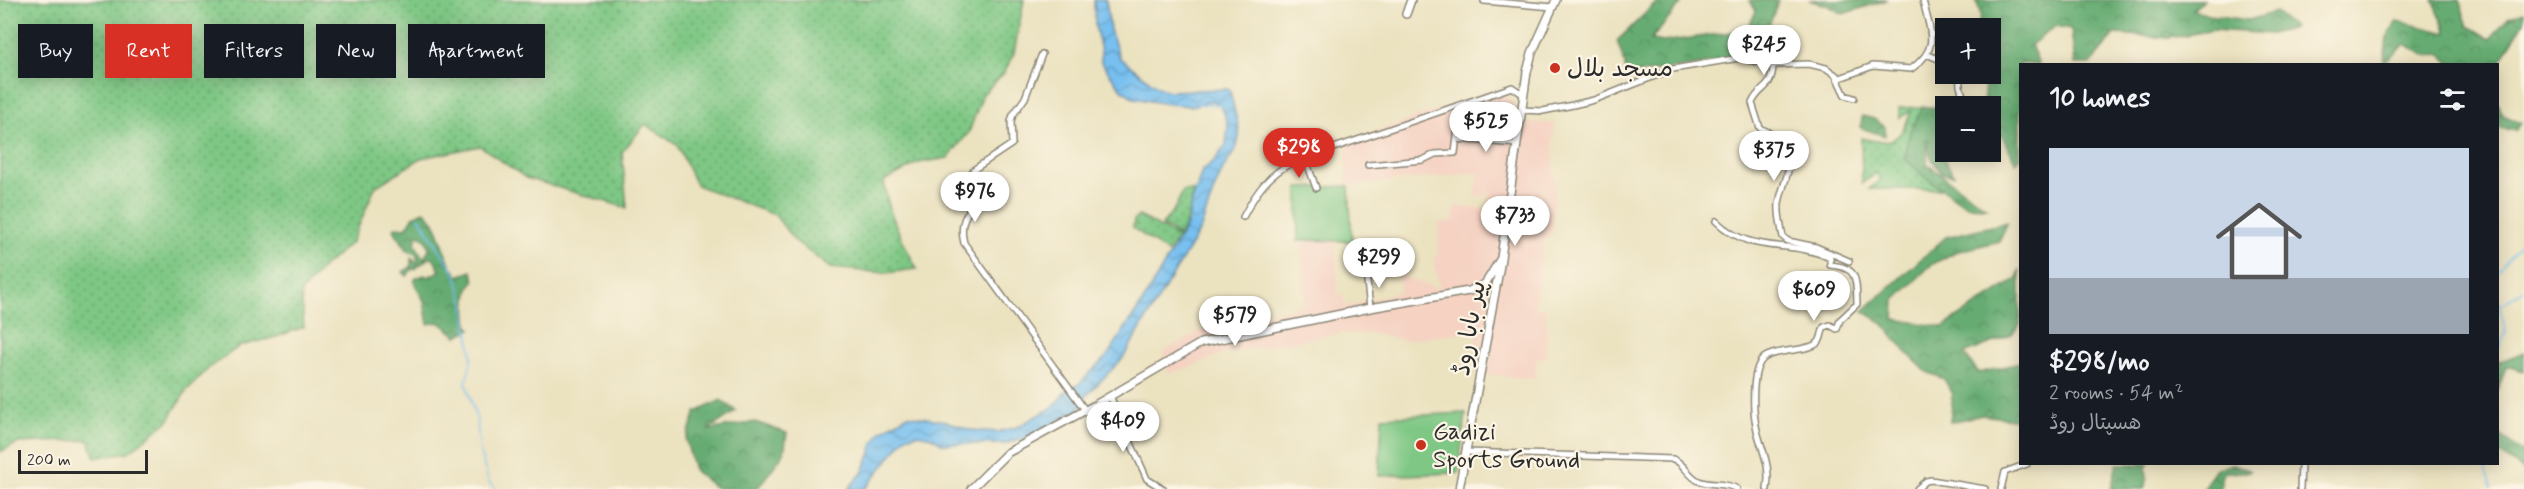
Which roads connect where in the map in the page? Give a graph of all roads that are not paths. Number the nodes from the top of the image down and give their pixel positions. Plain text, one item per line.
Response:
1 (1411, 0) edge
2 (1923, 0) edge
3 (1484, 1) edge
4 (1554, 3) edge
5 (1406, 14) dead end
6 (1042, 54) dead end
7 (1926, 54) junction
8 (1935, 58) edge
9 (1773, 65) junction
10 (1836, 75) junction
11 (1526, 82) junction
12 (1854, 99) dead end
13 (1522, 110) junction
14 (1503, 131) junction
15 (1519, 133) junction
16 (1457, 139) junction
17 (1497, 142) junction
18 (1518, 144) junction
19 (1305, 157) junction
20 (1368, 165) dead end
21 (1316, 188) dead end
22 (1243, 217) dead end
23 (1716, 221) dead end
24 (1501, 258) junction
25 (1849, 261) dead end
26 (1366, 273) dead end
27 (1479, 287) junction
28 (1494, 296) junction
29 (1370, 308) junction
30 (1110, 396) junction
31 (1085, 410) junction
32 (1466, 452) junction
33 (2024, 465) edge
34 (2301, 465) edge
35 (971, 489) edge
36 (1163, 489) edge
37 (1459, 489) edge
38 (1737, 489) edge
39 (1767, 489) edge
40 (1917, 489) edge
41 (1985, 489) edge
42 (2001, 489) edge
43 (2300, 489) edge

1 - 5 main road
2 - 7 street
3 - 4 street
4 - 11 main road, پیر بابا روڈ
6 - 31 street
7 - 8 street
7 - 10 street
9 - 10 street
9 - 13 street
9 - 25 street
10 - 12 street
11 - 13 main road, پیر بابا روڈ
11 - 19 street
13 - 15 main road, پیر بابا روڈ
14 - 15 street
14 - 16 street
14 - 17 street
15 - 18 main road, پیر بابا روڈ
16 - 17 street
16 - 20 street
17 - 18 street
18 - 24 main road, پیر بابا روڈ
19 - 21 street
19 - 22 street
23 - 39 street
24 - 27 main road
24 - 28 main road, پیر بابا روڈ
26 - 29 street
27 - 28 main road
27 - 29 main road
28 - 32 main road, پیر بابا روڈ
29 - 30 main road
30 - 31 main road
30 - 36 street
31 - 35 main road
32 - 37 main road, پیر بابا روڈ
32 - 38 street
33 - 42 street
34 - 43 street
40 - 41 street

